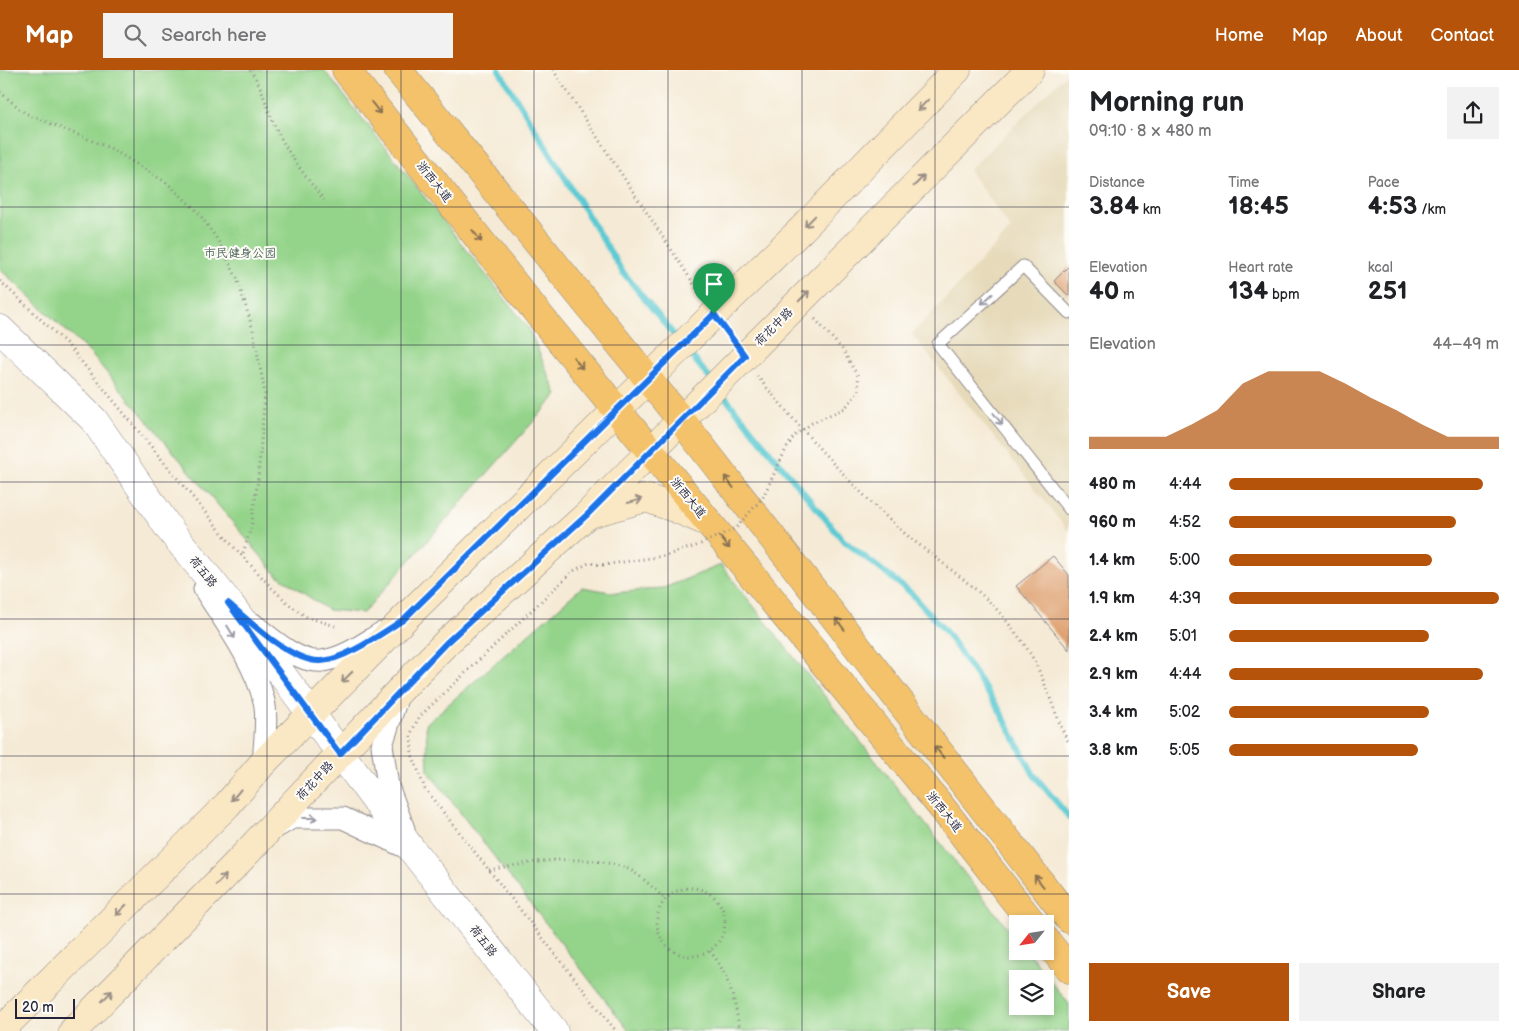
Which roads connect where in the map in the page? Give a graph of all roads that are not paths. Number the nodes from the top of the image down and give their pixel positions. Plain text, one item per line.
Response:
1 (346, 70) edge
2 (398, 70) edge
3 (957, 70) edge
4 (1030, 70) edge
5 (1069, 313) edge
6 (0, 329) edge
7 (647, 379) junction
8 (616, 410) junction
9 (681, 420) junction
10 (650, 451) junction
11 (1069, 509) edge
12 (588, 514) junction
13 (709, 523) junction
14 (170, 530) junction
15 (228, 603) junction
16 (403, 620) junction
17 (400, 690) junction
18 (311, 714) junction
19 (340, 754) junction
20 (263, 763) junction
21 (265, 834) junction
22 (412, 850) junction
23 (1026, 915) edge
24 (1069, 919) edge
25 (1054, 950) edge
26 (1069, 969) edge
27 (0, 1031) edge
28 (73, 1031) edge
29 (554, 1031) edge

1 -> 8 highway, 浙西大道
2 - 7 highway
3 -> 7 main road
9 -> 4 main road, 荷花中路
5 -> 11 lane
6 - 14 street, 荷五路
7 - 8 main road
7 - 9 highway
8 - 10 highway, 浙西大道
8 - 16 main road
9 - 10 main road, 荷花中路
24 -> 9 highway
10 - 12 main road, 荷花中路
10 - 13 highway, 浙西大道
12 -> 13 main road
12 - 17 main road, 荷花中路
13 -> 23 highway, 浙西大道
14 - 15 street, 荷五路
14 -> 20 street
15 - 16 street
15 - 18 street, 荷五路
16 -> 18 main road
17 - 19 main road, 荷花中路
17 - 22 street, 荷五路
18 - 19 street, 荷五路
18 - 20 main road
19 - 21 main road, 荷花中路
19 - 22 street, 荷五路
20 -> 27 main road
21 -> 22 street
28 -> 21 main road, 荷花中路
22 - 29 street, 荷五路
25 - 26 highway

